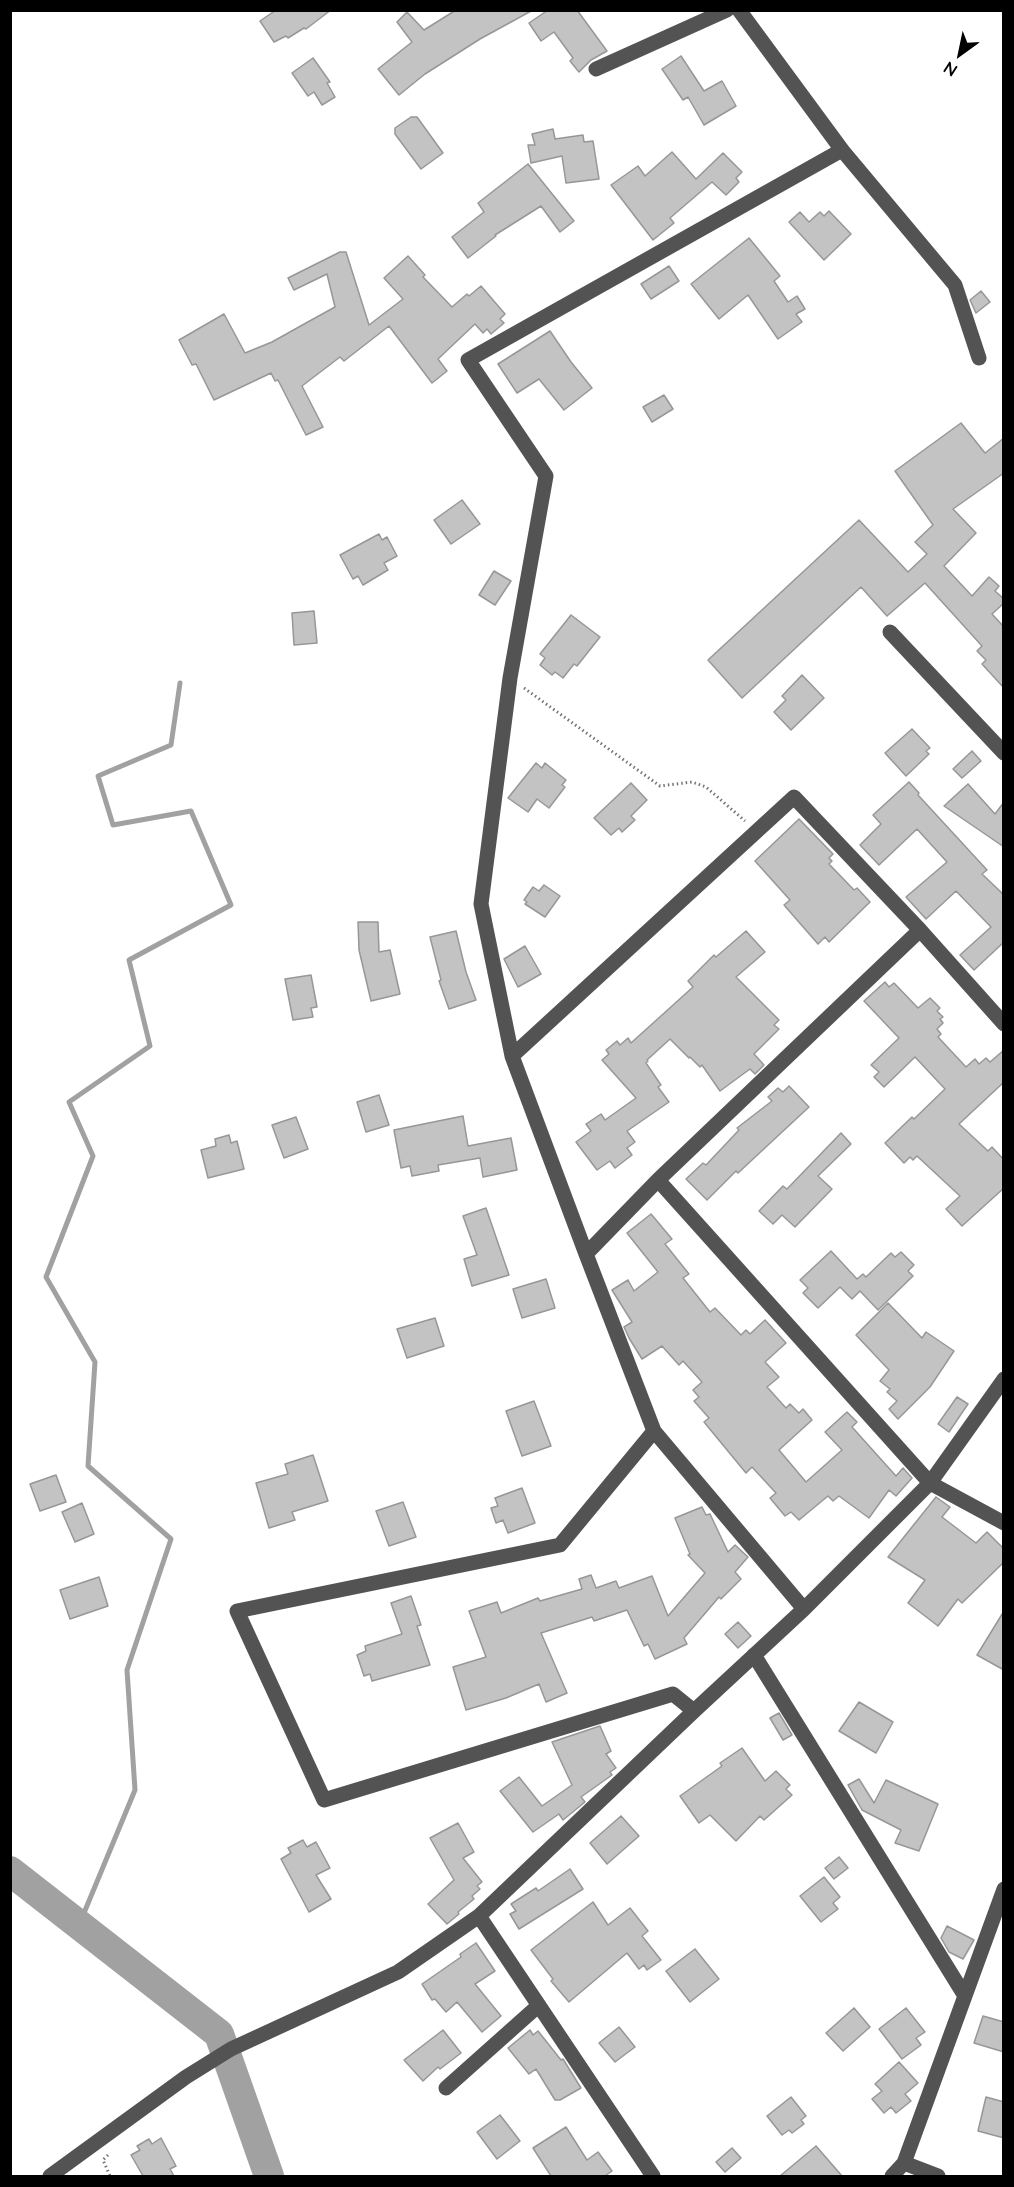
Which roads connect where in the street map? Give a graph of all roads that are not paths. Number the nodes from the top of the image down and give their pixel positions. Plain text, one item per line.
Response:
1 (727, 10) edge
2 (739, 10) edge
3 (596, 69) dead end
4 (843, 150) junction
5 (979, 358) dead end
6 (890, 632) dead end
7 (1004, 753) edge
8 (920, 930) junction
9 (1004, 1024) edge
10 (512, 1056) junction
11 (658, 1180) junction
12 (586, 1254) junction
13 (1004, 1380) edge
14 (654, 1431) junction
15 (930, 1483) junction
16 (1004, 1523) edge
17 (804, 1609) junction
18 (754, 1655) junction
19 (693, 1711) junction
20 (1004, 1889) edge
21 (479, 1916) junction
22 (965, 1995) junction
23 (538, 2006) junction
24 (446, 2088) dead end
25 (904, 2163) junction
26 (50, 2176) edge
27 (653, 2176) edge
28 (892, 2176) edge
29 (938, 2176) edge

1 - 3 street
2 - 4 street
4 - 5 street
4 - 10 street
6 - 7 street
8 - 9 street
8 - 10 street
8 - 11 street
10 - 12 street
11 - 12 street
11 - 15 street
12 - 14 street
13 - 15 street
14 - 17 street
14 - 19 street
15 - 16 street
15 - 17 street
17 - 18 street
18 - 19 street
18 - 22 street
19 - 21 street
20 - 22 street
21 - 23 street
21 - 26 street
22 - 25 street
23 - 24 street
23 - 27 street
25 - 28 street
25 - 29 street

